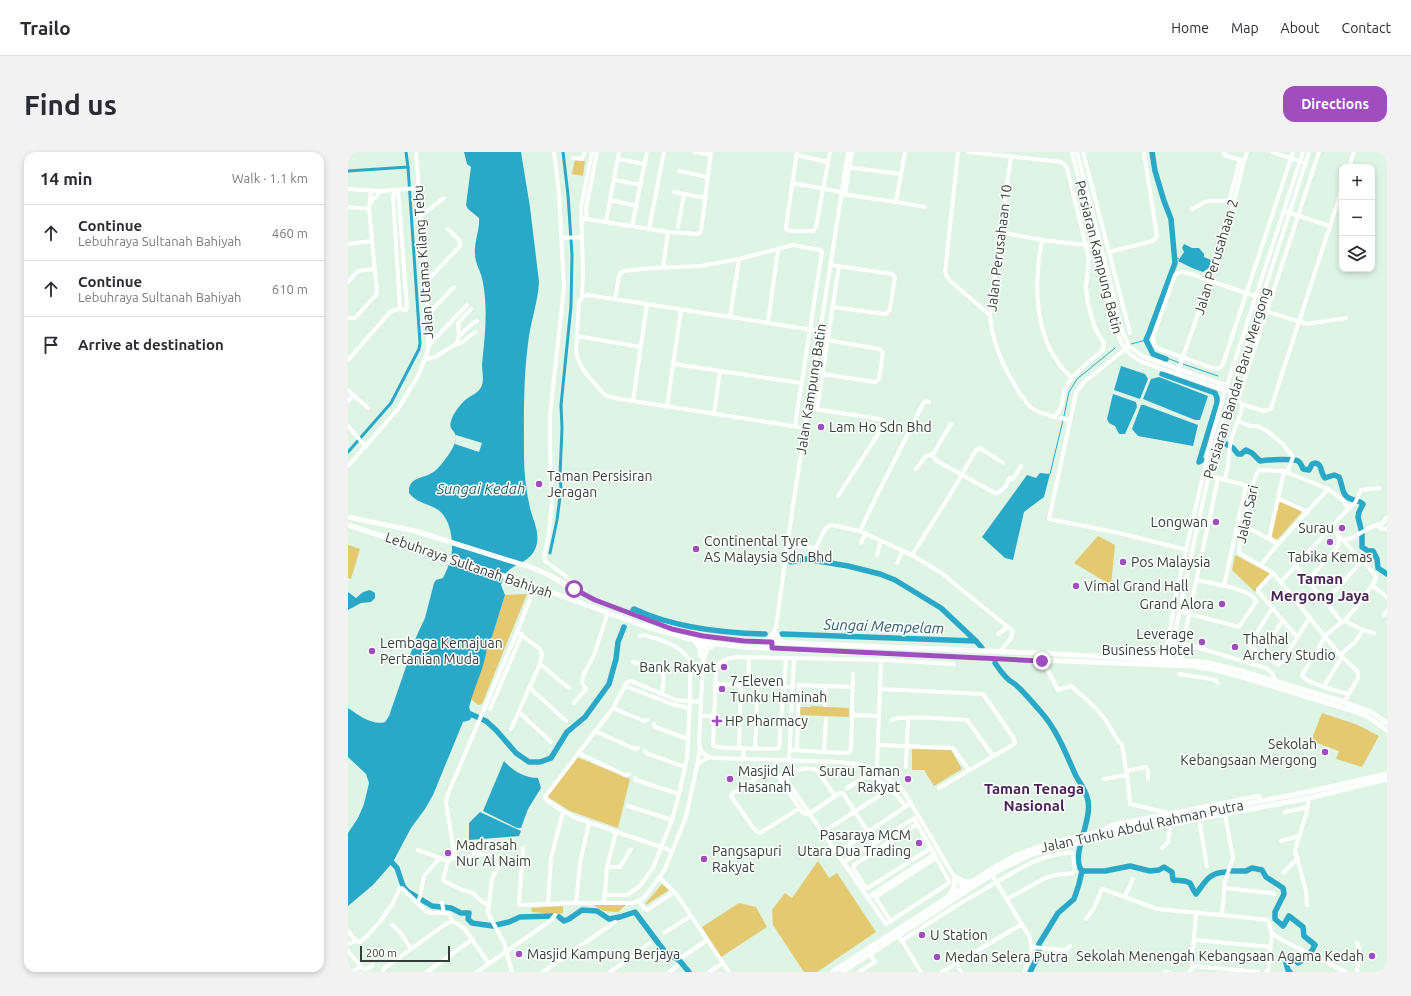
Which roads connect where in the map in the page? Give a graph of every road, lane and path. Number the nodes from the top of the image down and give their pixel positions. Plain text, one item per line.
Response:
1 (416, 152) edge
2 (554, 152) edge
3 (585, 152) edge
4 (592, 152) edge
5 (597, 152) edge
6 (619, 152) edge
7 (648, 152) edge
8 (664, 152) edge
9 (695, 152) edge
10 (830, 152) edge
11 (848, 152) edge
12 (852, 152) edge
13 (905, 152) edge
14 (958, 152) edge
15 (969, 152) edge
16 (1072, 152) edge
17 (1077, 152) edge
18 (1083, 152) edge
19 (1144, 152) edge
20 (1223, 152) edge
21 (1247, 152) edge
22 (1272, 152) edge
23 (1293, 152) edge
24 (1303, 152) edge
25 (1309, 152) edge
26 (1319, 152) edge
27 (1354, 152) edge
28 (711, 154) edge
29 (796, 154) edge
30 (1010, 156) junction
31 (574, 158) dead end
32 (1291, 158) junction
33 (618, 159) junction
34 (1242, 160) junction
35 (1300, 161) junction
36 (828, 162) junction
37 (1306, 163) junction
38 (645, 164) junction
39 (1350, 164) edge
40 (848, 166) junction
41 (679, 171) dead end
42 (901, 174) junction
43 (708, 177) junction
44 (614, 180) junction
45 (792, 183) junction
46 (641, 185) junction
47 (348, 188) edge
48 (418, 188) junction
49 (823, 189) junction
50 (371, 191) junction
51 (381, 191) junction
52 (398, 191) junction
53 (1234, 191) junction
54 (674, 192) dead end
55 (843, 193) junction
56 (684, 194) junction
57 (444, 198) dead end
58 (706, 198) junction
59 (1339, 198) edge
60 (610, 200) junction
61 (896, 202) junction
62 (370, 204) junction
63 (637, 206) junction
64 (348, 207) edge
65 (926, 207) dead end
66 (369, 209) junction
67 (1192, 209) dead end
68 (1284, 211) junction
69 (1290, 213) junction
70 (420, 216) junction
71 (1298, 216) junction
72 (582, 219) junction
73 (587, 219) junction
74 (606, 222) junction
75 (632, 226) junction
76 (1330, 226) junction
77 (678, 227) dead end
78 (448, 229) dead end
79 (649, 229) junction
80 (668, 232) junction
81 (1000, 232) junction
82 (561, 238) junction
83 (582, 238) junction
84 (1042, 240) junction
85 (372, 241) junction
86 (1100, 243) junction
87 (348, 244) edge
88 (1086, 245) junction
89 (1094, 245) junction
90 (778, 249) junction
91 (1109, 252) junction
92 (739, 259) junction
93 (830, 265) junction
94 (839, 266) junction
95 (663, 267) junction
96 (374, 269) junction
97 (398, 271) junction
98 (405, 271) junction
99 (1211, 281) junction
100 (348, 282) edge
101 (426, 282) junction
102 (454, 287) dead end
103 (1246, 293) junction
104 (1256, 296) junction
105 (582, 297) junction
106 (1262, 298) junction
107 (615, 299) junction
108 (647, 304) junction
109 (467, 305) dead end
110 (833, 306) junction
111 (1253, 307) junction
112 (400, 309) junction
113 (471, 309) dead end
114 (1259, 309) junction
115 (681, 310) junction
116 (1267, 311) junction
117 (428, 314) junction
118 (990, 315) junction
119 (730, 317) junction
120 (348, 318) edge
121 (1346, 318) dead end
122 (477, 321) dead end
123 (768, 323) junction
124 (1299, 323) junction
125 (810, 329) junction
126 (820, 331) junction
127 (475, 332) dead end
128 (1130, 333) dead end
129 (577, 336) junction
130 (459, 337) junction
131 (827, 340) junction
132 (456, 344) junction
133 (429, 345) junction
134 (1129, 346) junction
135 (640, 347) junction
136 (1125, 349) junction
137 (426, 359) junction
138 (348, 360) edge
139 (674, 364) junction
140 (1180, 365) junction
141 (720, 371) junction
142 (822, 374) junction
143 (1071, 377) junction
144 (802, 383) junction
145 (1227, 385) junction
146 (1233, 387) junction
147 (348, 390) edge
148 (1225, 390) junction
149 (1231, 392) junction
150 (354, 395) junction
151 (348, 401) edge
152 (633, 401) junction
153 (929, 402) dead end
154 (1242, 404) junction
155 (667, 407) junction
156 (368, 408) dead end
157 (808, 408) junction
158 (817, 409) junction
159 (714, 414) junction
160 (1053, 417) junction
161 (1070, 420) junction
162 (1238, 421) junction
163 (951, 424) dead end
164 (348, 426) edge
165 (795, 426) junction
166 (805, 428) junction
167 (366, 447) junction
168 (933, 454) junction
169 (1003, 463) dead end
170 (348, 466) edge
171 (1021, 466) dead end
172 (916, 469) dead end
173 (1286, 472) junction
174 (1202, 474) junction
175 (961, 475) junction
176 (1208, 475) junction
177 (1218, 478) junction
178 (1224, 480) junction
179 (1246, 486) junction
180 (1253, 487) junction
181 (1380, 488) dead end
182 (1328, 489) junction
183 (838, 496) dead end
184 (1279, 499) junction
185 (1348, 509) junction
186 (1308, 512) junction
187 (348, 517) edge
188 (1387, 517) edge
189 (348, 525) edge
190 (1376, 525) junction
191 (1244, 526) junction
192 (1331, 527) junction
193 (1387, 529) edge
194 (860, 531) junction
195 (866, 533) junction
196 (1338, 534) junction
197 (1269, 539) junction
198 (1344, 540) junction
199 (881, 541) junction
200 (861, 543) dead end
201 (1278, 544) junction
202 (787, 545) junction
203 (1186, 549) junction
204 (1192, 551) junction
205 (902, 552) junction
206 (877, 555) dead end
207 (912, 555) junction
208 (1362, 561) junction
209 (897, 563) dead end
210 (1261, 565) junction
211 (1295, 565) junction
212 (1273, 573) junction
213 (1196, 580) junction
214 (1308, 580) junction
215 (1281, 582) junction
216 (1224, 586) junction
217 (1373, 586) junction
218 (535, 587) junction
219 (1335, 591) dead end
220 (578, 592) junction
221 (1387, 597) edge
222 (1273, 608) junction
223 (1179, 611) junction
224 (608, 612) junction
225 (1189, 614) junction
226 (1310, 617) junction
227 (1283, 620) junction
228 (1344, 621) junction
229 (1008, 627) junction
230 (1363, 630) junction
231 (520, 633) junction
232 (1374, 633) dead end
233 (775, 634) junction
234 (998, 634) dead end
235 (640, 636) dead end
236 (705, 637) junction
237 (1297, 637) junction
238 (1326, 637) junction
239 (694, 640) junction
240 (1171, 640) junction
241 (762, 642) junction
242 (704, 643) junction
243 (785, 643) junction
244 (715, 644) junction
245 (774, 645) junction
246 (908, 648) junction
247 (1000, 652) junction
248 (1261, 654) junction
249 (908, 655) junction
250 (1341, 656) junction
251 (749, 657) junction
252 (703, 658) junction
253 (786, 658) junction
254 (794, 658) junction
255 (1147, 658) junction
256 (880, 660) junction
257 (1042, 661) junction
258 (1184, 661) junction
259 (633, 662) dead end
260 (1245, 662) junction
261 (1167, 663) junction
262 (540, 664) junction
263 (954, 664) dead end
264 (1212, 669) junction
265 (1238, 670) junction
266 (853, 674) dead end
267 (1179, 674) dead end
268 (1211, 679) junction
269 (1275, 681) junction
270 (1218, 683) dead end
271 (716, 684) junction
272 (741, 685) junction
273 (748, 685) junction
274 (758, 685) junction
275 (793, 685) junction
276 (799, 685) junction
277 (625, 686) junction
278 (784, 686) junction
279 (826, 686) junction
280 (1324, 686) junction
281 (530, 687) junction
282 (853, 687) junction
283 (569, 688) dead end
284 (880, 689) junction
285 (662, 694) junction
286 (1348, 694) junction
287 (690, 700) junction
288 (701, 702) junction
289 (1344, 702) junction
290 (574, 703) dead end
291 (825, 705) dead end
292 (613, 708) junction
293 (689, 708) junction
294 (490, 709) dead end
295 (519, 712) junction
296 (853, 715) junction
297 (701, 716) junction
298 (714, 716) junction
299 (879, 716) junction
300 (908, 718) junction
301 (826, 719) dead end
302 (647, 720) dead end
303 (892, 720) dead end
304 (566, 721) dead end
305 (1387, 723) edge
306 (654, 726) dead end
307 (511, 729) dead end
308 (1387, 730) edge
309 (595, 731) junction
310 (688, 739) junction
311 (551, 742) dead end
312 (878, 745) junction
313 (906, 746) junction
314 (638, 748) dead end
315 (700, 748) junction
316 (741, 748) junction
317 (755, 748) junction
318 (790, 750) junction
319 (797, 750) junction
320 (645, 751) dead end
321 (824, 752) junction
322 (578, 753) junction
323 (993, 756) junction
324 (710, 757) junction
325 (743, 759) junction
326 (790, 761) junction
327 (815, 761) junction
328 (697, 766) junction
329 (906, 767) dead end
330 (685, 768) junction
331 (815, 769) junction
332 (875, 770) junction
333 (969, 770) junction
334 (1127, 772) junction
335 (629, 774) dead end
336 (1387, 774) edge
337 (635, 778) dead end
338 (1104, 779) dead end
339 (1148, 779) dead end
340 (1387, 779) edge
341 (847, 788) dead end
342 (938, 788) dead end
343 (890, 789) junction
344 (679, 794) junction
345 (835, 796) junction
346 (1309, 798) junction
347 (911, 803) junction
348 (628, 806) dead end
349 (906, 807) junction
350 (1308, 807) junction
351 (800, 808) junction
352 (855, 811) junction
353 (564, 812) junction
354 (1285, 812) dead end
355 (810, 813) junction
356 (1225, 814) junction
357 (918, 815) junction
358 (914, 818) junction
359 (1199, 818) junction
360 (1169, 819) junction
361 (672, 820) junction
362 (590, 823) junction
363 (917, 824) junction
364 (616, 832) junction
365 (823, 832) junction
366 (868, 832) junction
367 (1299, 836) junction
368 (1281, 841) dead end
369 (661, 847) junction
370 (523, 848) dead end
371 (930, 848) junction
372 (1162, 848) dead end
373 (631, 849) dead end
374 (418, 850) dead end
375 (672, 851) junction
376 (939, 852) junction
377 (837, 853) junction
378 (1032, 854) junction
379 (935, 856) junction
380 (455, 857) junction
381 (440, 858) junction
382 (1298, 858) junction
383 (448, 861) junction
384 (1035, 861) junction
385 (844, 862) junction
386 (607, 867) junction
387 (1207, 867) dead end
388 (1282, 873) dead end
389 (992, 874) junction
390 (660, 878) junction
391 (955, 878) junction
392 (1133, 879) dead end
393 (972, 882) junction
394 (997, 882) junction
395 (1224, 888) junction
396 (963, 891) junction
397 (674, 892) junction
398 (605, 894) junction
399 (1274, 894) dead end
400 (874, 895) junction
401 (1125, 896) junction
402 (868, 897) junction
403 (948, 898) junction
404 (1007, 899) junction
405 (418, 900) junction
406 (639, 901) junction
407 (576, 903) junction
408 (604, 903) junction
409 (548, 904) junction
410 (1307, 904) dead end
411 (488, 906) junction
412 (1196, 913) junction
413 (555, 915) dead end
414 (936, 915) junction
415 (1222, 915) junction
416 (691, 916) junction
417 (1086, 919) dead end
418 (452, 921) junction
419 (615, 922) dead end
420 (891, 922) junction
421 (1022, 924) junction
422 (392, 925) dead end
423 (348, 931) edge
424 (664, 933) dead end
425 (1272, 934) junction
426 (900, 938) junction
427 (472, 940) junction
428 (707, 940) junction
429 (1194, 940) junction
430 (356, 941) junction
431 (650, 943) dead end
432 (1357, 943) dead end
433 (348, 944) edge
434 (1070, 946) dead end
435 (1032, 947) junction
436 (1271, 947) junction
437 (411, 949) junction
438 (348, 951) edge
439 (506, 952) junction
440 (870, 954) junction
441 (682, 957) dead end
442 (723, 963) junction
443 (956, 963) junction
444 (489, 964) junction
445 (373, 965) dead end
446 (677, 966) dead end
447 (1193, 966) junction
448 (360, 967) junction
449 (352, 972) edge
450 (383, 972) edge
451 (427, 972) edge
452 (477, 972) edge
453 (512, 972) edge
454 (543, 972) edge
455 (610, 972) edge
456 (669, 972) edge
457 (709, 972) edge
458 (729, 972) edge
459 (832, 972) edge
460 (842, 972) edge
461 (859, 972) edge
462 (921, 972) edge
463 (942, 972) edge
464 (961, 972) edge
465 (1025, 972) edge
466 (1165, 972) edge
467 (1169, 972) edge
468 (1190, 972) edge
469 (1258, 972) edge
470 (1266, 972) edge
471 (1346, 972) edge
472 (1358, 972) edge

1 - 48 street, Jalan Utama Kilang Tebu
2 - 82 street
3 - 31 street
4 - 72 street
5 - 73 street
6 - 33 street
7 - 38 street
8 - 79 street
9 - 28 street
10 - 36 street
11 - 40 street, Jalan Kampung Batin
12 - 40 street
13 - 42 street
14 - 118 street
15 - 30 street
16 - 89 street, Persiaran Kampung Batin
17 - 86 street, Persiaran Kampung Batin
18 - 91 street
19 - 91 street
20 - 34 street
21 - 34 street, Jalan Perusahaan 2
22 - 32 street
23 - 32 street
24 - 35 street, Persiaran Bandar Baru Mergong
25 - 37 street, Persiaran Bandar Baru Mergong
26 - 71 street
27 - 39 street
28 - 43 street
29 - 36 street
29 - 45 street
30 - 81 street, Jalan Perusahaan 10
30 - 88 street
32 - 35 street
32 - 103 street
33 - 38 street
33 - 44 street
34 - 53 street, Jalan Perusahaan 2
35 - 37 street
35 - 68 street, Persiaran Bandar Baru Mergong
36 - 49 street
37 - 69 street, Persiaran Bandar Baru Mergong
38 - 46 street
40 - 42 street
40 - 55 street, Jalan Kampung Batin
41 - 43 street
42 - 61 street
43 - 58 street
44 - 46 street
44 - 60 street
45 - 49 street
45 - 49 street
46 - 63 street
47 - 50 street
48 - 52 street
48 - 70 street, Jalan Utama Kilang Tebu
49 - 55 street
50 - 51 street
50 - 62 street
51 - 52 street
51 - 62 street
52 - 97 street
52 - 98 street
53 - 67 street
53 - 99 street, Jalan Perusahaan 2
54 - 56 street
55 - 61 street
55 - 93 street, Jalan Kampung Batin
56 - 58 street
56 - 77 street
57 - 70 street
58 - 80 street
59 - 76 street
60 - 63 street
60 - 74 street
61 - 65 street
62 - 66 street
63 - 75 street
64 - 66 street
66 - 85 street
68 - 69 street
68 - 104 street, Persiaran Bandar Baru Mergong
69 - 71 street
69 - 106 street, Persiaran Bandar Baru Mergong
70 - 101 street, Jalan Utama Kilang Tebu
71 - 76 street
71 - 116 street
72 - 73 street
72 - 83 street
73 - 74 street
74 - 75 street
75 - 79 street
76 - 124 street
78 - 101 street
79 - 80 street
80 - 95 street
81 - 84 street
81 - 118 street, Jalan Perusahaan 10
82 - 83 street
82 - 220 street
83 - 105 street
84 - 88 street
84 - 143 street
85 - 87 street
85 - 96 street
86 - 89 street
86 - 134 street, Persiaran Kampung Batin
88 - 89 street
88 - 143 street
89 - 136 street, Persiaran Kampung Batin
90 - 92 street
90 - 123 street
90 - 125 street
91 - 128 street
92 - 95 street
92 - 119 street
93 - 94 street
93 - 126 street, Jalan Kampung Batin
94 - 110 street
94 - 110 street
95 - 107 street
96 - 100 street
96 - 120 street
97 - 98 street
97 - 112 street
98 - 112 street
99 - 103 street
99 - 140 street, Jalan Perusahaan 2
99 - 140 street
101 - 117 street, Jalan Utama Kilang Tebu
102 - 117 street
103 - 104 street
103 - 140 street
104 - 106 street
104 - 111 street, Persiaran Bandar Baru Mergong
105 - 107 street
105 - 129 street
106 - 114 street, Persiaran Bandar Baru Mergong
107 - 108 street
108 - 115 street
108 - 135 street
109 - 133 street
110 - 131 street
111 - 114 street
111 - 145 street, Persiaran Bandar Baru Mergong
112 - 138 street
113 - 130 street
114 - 116 street
114 - 146 street, Persiaran Bandar Baru Mergong
115 - 119 street
115 - 139 street
116 - 124 street
116 - 154 street
117 - 133 street, Jalan Utama Kilang Tebu
118 - 160 street, Jalan Perusahaan 10
119 - 123 street
121 - 124 street
122 - 130 street
123 - 125 street
124 - 154 street
125 - 126 street
125 - 144 street
126 - 157 street, Jalan Kampung Batin
127 - 132 street
129 - 135 street
129 - 152 street
130 - 132 street
131 - 142 street
131 - 142 street
132 - 137 street
133 - 137 street, Jalan Utama Kilang Tebu
134 - 136 street
134 - 140 street, Persiaran Kampung Batin
135 - 152 street
136 - 140 street, Persiaran Kampung Batin
136 - 161 street
137 - 167 street, Jalan Utama Kilang Tebu
139 - 141 street
139 - 155 street
140 - 145 street, Persiaran Kampung Batin
140 - 148 street, Persiaran Kampung Batin
141 - 144 street
141 - 159 street
142 - 158 street
143 - 160 street
144 - 165 street
145 - 146 street, Persiaran Kampung Batin
145 - 148 street, Persiaran Bandar Baru Mergong
146 - 149 street, Persiaran Bandar Baru Mergong
147 - 150 street
148 - 149 street, Persiaran Kampung Batin
148 - 174 street, Persiaran Bandar Baru Mergong
149 - 176 street, Persiaran Bandar Baru Mergong
150 - 151 street
150 - 156 street
152 - 155 street
153 - 194 street
154 - 162 street
155 - 159 street
157 - 158 street
157 - 166 street, Jalan Kampung Batin
158 - 183 street
159 - 165 street
160 - 161 street, Jalan Perusahaan 10
161 - 203 street
162 - 173 street
162 - 178 street
163 - 168 street
164 - 167 street
165 - 166 street
166 - 202 street, Jalan Kampung Batin
167 - 170 street, Jalan Utama Kilang Tebu
168 - 172 street
168 - 175 street
169 - 175 street
171 - 175 street
173 - 180 street, Jalan Sari
173 - 182 street
173 - 184 street
174 - 176 street
174 - 203 street, Persiaran Bandar Baru Mergong
175 - 207 street
176 - 177 street
176 - 204 street, Persiaran Bandar Baru Mergong
177 - 178 street
177 - 213 street
178 - 179 street
179 - 180 street
179 - 216 street
180 - 191 street, Jalan Sari
181 - 185 street
182 - 185 street
182 - 186 street
184 - 186 street
184 - 197 street
185 - 192 street
186 - 201 street
187 - 220 main road, Lebuhraya Sultanah Bahiyah
188 - 190 street
189 - 218 main road, Lebuhraya Sultanah Bahiyah
190 - 193 street
190 - 198 street
191 - 197 street
191 - 210 street, Jalan Sari
192 - 196 street
192 - 211 street
194 - 195 street
194 - 202 street
195 - 199 street
195 - 200 street
196 - 198 street
196 - 214 street
197 - 201 street
198 - 208 street
199 - 205 street
199 - 206 street
201 - 210 street
202 - 233 street, Jalan Kampung Batin
203 - 204 street
203 - 240 street, Persiaran Bandar Baru Mergong
204 - 223 street, Persiaran Bandar Baru Mergong
205 - 207 street
205 - 209 street
207 - 229 street
208 - 217 street
208 - 219 street
210 - 212 street, Jalan Sari
211 - 214 street
211 - 215 street
212 - 215 street, Jalan Sari
212 - 222 street
213 - 216 street
213 - 225 street
214 - 228 street
215 - 226 street, Jalan Sari
216 - 225 street
217 - 221 street
217 - 228 street
218 - 224 main road, Lebuhraya Sultanah Bahiyah
218 - 231 street
220 - 236 main road, Lebuhraya Sultanah Bahiyah
222 - 227 street
222 - 248 street
223 - 225 street
223 - 240 street, Persiaran Bandar Baru Mergong
224 - 239 main road, Lebuhraya Sultanah Bahiyah
224 - 290 street
225 - 260 street
226 - 237 street
226 - 238 street, Jalan Sari
227 - 237 street
227 - 248 street
228 - 230 street
228 - 238 street
229 - 234 street
229 - 247 street
230 - 232 street
230 - 250 street
231 - 262 street
231 - 294 street
231 - 380 street
233 - 241 main road
233 - 243 main road
233 - 245 street, Jalan Kampung Batin
235 - 287 street
236 - 241 main road, Lebuhraya Sultanah Bahiyah
236 - 242 street
237 - 248 street
238 - 250 street, Jalan Sari
238 - 280 street
239 - 242 main road, Lebuhraya Sultanah Bahiyah
239 - 252 main road
240 - 255 main road
240 - 258 main road
240 - 261 street, Persiaran Bandar Baru Mergong
241 - 245 main road, Lebuhraya Sultanah Bahiyah
242 - 244 main road, Lebuhraya Sultanah Bahiyah
242 - 252 street
243 - 245 main road, Lebuhraya Sultanah Bahiyah
243 - 246 main road, Lebuhraya Sultanah Bahiyah
244 - 245 main road, Lebuhraya Sultanah Bahiyah
244 - 252 main road
245 - 249 main road, Lebuhraya Sultanah Bahiyah
246 - 247 main road, Lebuhraya Sultanah Bahiyah
246 - 249 main road
247 - 255 main road, Lebuhraya Sultanah Bahiyah
249 - 257 main road, Lebuhraya Sultanah Bahiyah
250 - 280 street
250 - 286 street, Jalan Sari
251 - 253 street
251 - 271 street
251 - 273 street
252 - 288 street
253 - 254 street
253 - 278 street
254 - 256 street
254 - 275 street
255 - 261 main road, Lebuhraya Sultanah Bahiyah
256 - 263 street
256 - 284 street
257 - 261 main road, Lebuhraya Sultanah Bahiyah
257 - 334 street
258 - 261 main road, Lebuhraya Sultanah Bahiyah
258 - 265 main road, Lebuhraya Sultanah Bahiyah
259 - 285 street
260 - 265 street
260 - 269 street
261 - 264 main road, Lebuhraya Sultanah Bahiyah
262 - 281 street
262 - 283 street
264 - 268 street
264 - 308 main road, Lebuhraya Sultanah Bahiyah
265 - 269 main road, Lebuhraya Sultanah Bahiyah
266 - 282 street
267 - 268 street
268 - 270 street
269 - 289 main road, Lebuhraya Sultanah Bahiyah
271 - 272 street
271 - 298 street
272 - 273 street
272 - 316 street
273 - 274 street
274 - 278 street
274 - 317 street
275 - 276 street
275 - 278 street
275 - 318 street
276 - 279 street
276 - 319 street
277 - 285 street
277 - 292 street
277 - 293 street
278 - 317 street
279 - 282 street
279 - 291 street
280 - 286 street
281 - 295 street
281 - 304 street
282 - 296 street
284 - 299 street
284 - 323 street
285 - 287 street
286 - 289 street
287 - 288 street
287 - 293 street
288 - 297 street
289 - 305 main road, Lebuhraya Sultanah Bahiyah
292 - 302 street
292 - 309 street
293 - 310 street
295 - 307 street
295 - 311 street
296 - 299 street
296 - 321 street
297 - 298 street
297 - 315 street
298 - 316 street
299 - 312 street
300 - 303 street
300 - 313 street
300 - 323 street
301 - 321 street
306 - 310 street
309 - 314 street
309 - 322 street
310 - 330 street
312 - 313 street
312 - 332 street
313 - 329 street
313 - 333 street
315 - 324 street
315 - 328 street
316 - 317 street
316 - 325 street
318 - 319 street
318 - 326 street
319 - 321 street
320 - 330 street
322 - 335 street
322 - 353 street
323 - 333 street
324 - 325 street
324 - 328 street
325 - 326 street
326 - 327 street
327 - 331 street
327 - 332 street
328 - 375 street
330 - 344 street
331 - 345 street
331 - 355 street
332 - 347 street
333 - 342 street
334 - 338 street
334 - 339 street
334 - 360 street
336 - 360 main road, Jalan Tunku Abdul Rahman Putra
337 - 344 street
340 - 346 main road, Jalan Tunku Abdul Rahman Putra
341 - 343 street
343 - 349 street
343 - 352 street
344 - 361 street
345 - 352 street
345 - 355 street
346 - 350 street
346 - 356 main road, Jalan Tunku Abdul Rahman Putra
347 - 349 street
347 - 357 street
348 - 361 street
349 - 366 street
350 - 354 street
350 - 367 street
351 - 351 street
351 - 355 street
352 - 365 street
352 - 366 street
353 - 362 street
353 - 409 street
355 - 365 street
356 - 359 main road, Jalan Tunku Abdul Rahman Putra
356 - 395 street
357 - 358 street
357 - 376 street
358 - 363 street
358 - 385 street
359 - 360 main road, Jalan Tunku Abdul Rahman Putra
359 - 387 street
360 - 372 street
360 - 378 main road, Jalan Tunku Abdul Rahman Putra
360 - 393 main road, Jalan Tunku Abdul Rahman Putra
361 - 369 street
362 - 364 street
362 - 407 street
363 - 371 street
363 - 371 street
364 - 369 street
364 - 386 street
365 - 377 street
366 - 377 street
367 - 368 street
367 - 382 street
369 - 375 street
369 - 398 street
370 - 409 street
371 - 379 street
373 - 386 street
374 - 381 street
375 - 390 street
376 - 379 street
376 - 391 street
377 - 385 street
378 - 384 street
378 - 389 main road, Jalan Tunku Abdul Rahman Putra
379 - 400 street
379 - 420 street
380 - 383 street
380 - 411 street
381 - 383 street
381 - 405 street
382 - 388 street
382 - 410 street
383 - 411 street
384 - 394 street
384 - 404 street
385 - 402 street
386 - 398 street
389 - 394 street
389 - 396 main road, Jalan Tunku Abdul Rahman Putra
390 - 397 street
390 - 406 street
391 - 393 main road
391 - 396 street
391 - 403 main road
392 - 401 street
393 - 396 main road, Jalan Tunku Abdul Rahman Putra
394 - 404 street
394 - 414 street
395 - 399 street
395 - 415 street
396 - 403 main road, Jalan Tunku Abdul Rahman Putra
396 - 414 main road, Jalan Tunku Abdul Rahman Putra
397 - 406 street
397 - 416 street
398 - 408 street
400 - 402 street
400 - 420 street
401 - 412 street
401 - 417 street
402 - 420 street
403 - 459 main road, Jalan Tunku Abdul Rahman Putra
404 - 421 street
405 - 418 street
405 - 430 street
406 - 408 street
407 - 408 street
407 - 409 street
411 - 439 street
412 - 415 street
412 - 429 street
413 - 439 street
414 - 426 main road, Jalan Tunku Abdul Rahman Putra
415 - 425 street
416 - 424 street
416 - 428 street
418 - 427 street
418 - 437 street
419 - 454 street
421 - 435 street
421 - 443 street
422 - 437 street
423 - 430 street
425 - 436 street
425 - 471 street
426 - 440 main road, Jalan Tunku Abdul Rahman Putra
426 - 462 street
427 - 444 street
427 - 451 street
428 - 441 street
428 - 442 street
429 - 436 street
429 - 447 street
430 - 433 street
431 - 455 street
432 - 472 street
434 - 435 street
435 - 465 street
436 - 470 street
437 - 450 street
438 - 448 street
439 - 444 street
439 - 453 street
440 - 460 main road, Jalan Tunku Abdul Rahman Putra
440 - 461 street
442 - 457 street
442 - 458 street
443 - 463 street
443 - 464 street
444 - 452 street
445 - 448 street
446 - 456 street
447 - 468 street
447 - 469 street
448 - 449 street
466 - 467 street

